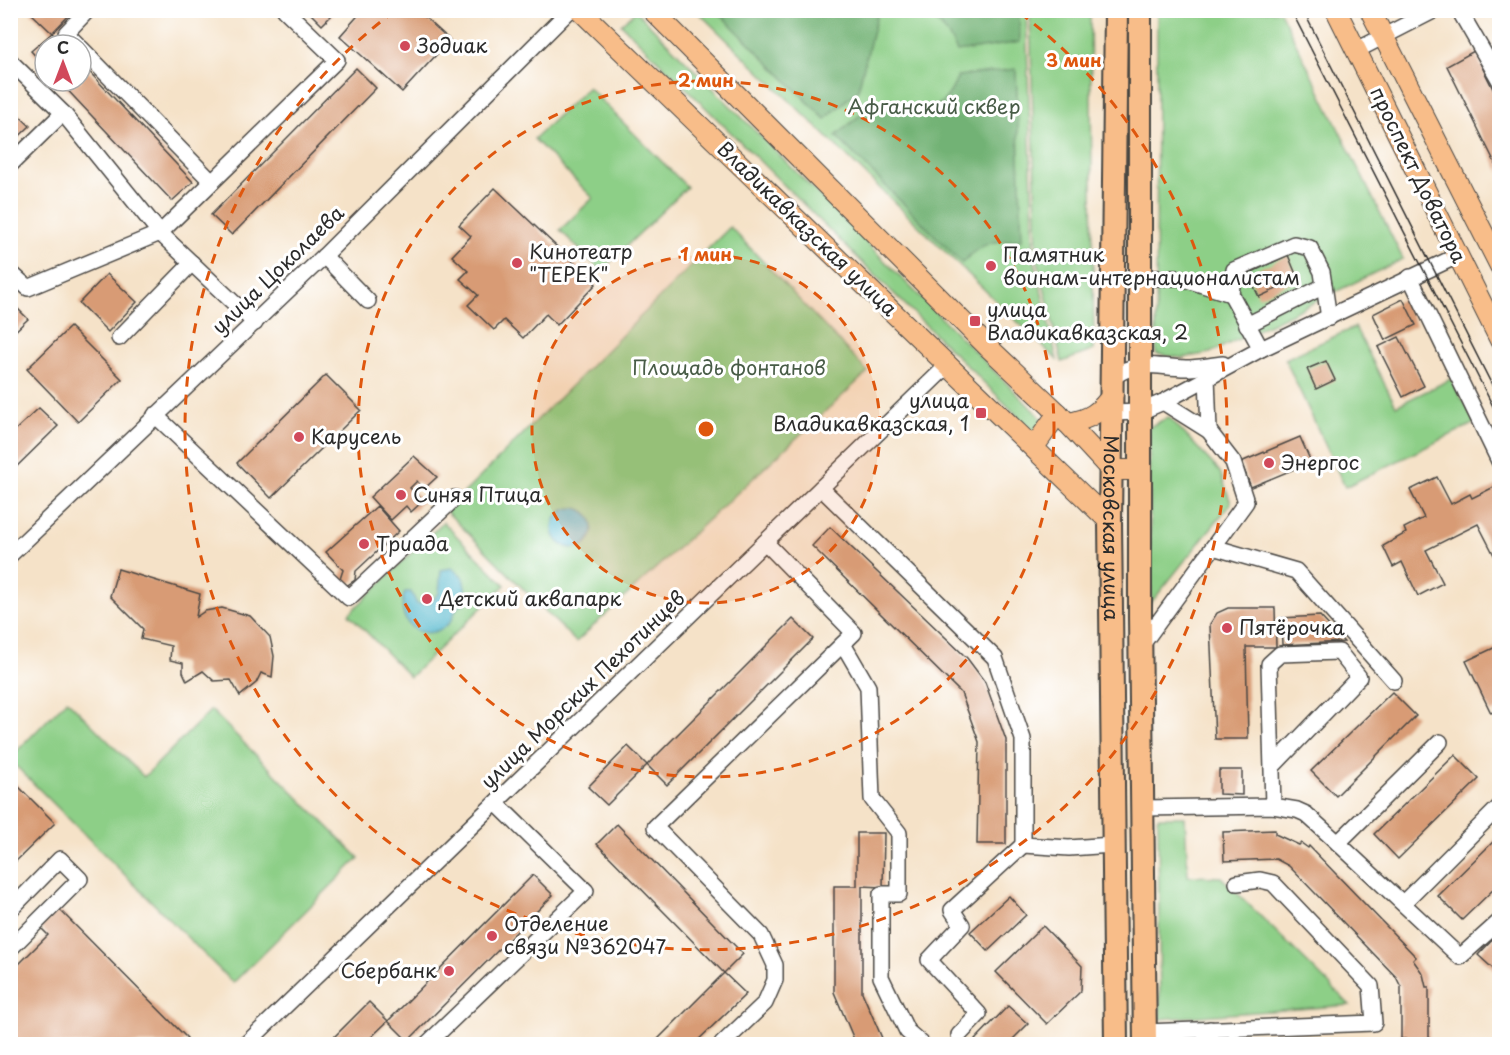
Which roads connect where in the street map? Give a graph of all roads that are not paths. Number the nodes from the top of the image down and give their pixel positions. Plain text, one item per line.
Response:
1 (88, 10) edge
2 (285, 10) edge
3 (570, 10) edge
4 (580, 10) edge
5 (652, 10) edge
6 (1116, 10) edge
7 (1140, 10) edge
8 (1336, 10) edge
9 (1370, 10) edge
10 (1435, 10) edge
11 (1459, 10) edge
12 (66, 33) edge
13 (1383, 36) junction
14 (1357, 50) junction
15 (10, 61) edge
16 (93, 61) edge
17 (1500, 81) edge
18 (63, 113) junction
19 (10, 165) edge
20 (212, 182) junction
21 (160, 233) junction
22 (324, 256) junction
23 (1457, 256) junction
24 (192, 263) junction
25 (1500, 266) edge
26 (10, 272) edge
27 (1410, 277) junction
28 (1139, 278) junction
29 (1324, 286) junction
30 (1232, 294) junction
31 (368, 301) dead end
32 (1329, 318) junction
33 (255, 323) junction
34 (1247, 325) junction
35 (119, 338) dead end
36 (1500, 340) edge
37 (1261, 349) junction
38 (1235, 362) junction
39 (948, 365) junction
40 (1140, 365) junction
41 (1207, 376) junction
42 (1113, 395) junction
43 (1163, 402) junction
44 (1140, 412) junction
45 (155, 415) junction
46 (1063, 418) junction
47 (1209, 431) junction
48 (1034, 447) junction
49 (1500, 464) edge
50 (1111, 470) junction
51 (1140, 470) junction
52 (821, 488) junction
53 (455, 498) dead end
54 (1110, 522) junction
55 (765, 542) junction
56 (1213, 548) junction
57 (10, 555) edge
58 (843, 644) junction
59 (1141, 646) junction
60 (1394, 681) dead end
61 (1440, 742) dead end
62 (1272, 767) junction
63 (496, 803) junction
64 (1272, 806) junction
65 (1500, 806) edge
66 (1143, 808) junction
67 (1338, 843) junction
68 (1023, 845) junction
69 (1112, 846) junction
70 (1237, 883) dead end
71 (1403, 903) junction
72 (10, 910) edge
73 (1500, 921) edge
74 (10, 950) edge
75 (1210, 1029) junction
76 (959, 1035) dead end
77 (1145, 1038) edge
78 (246, 1044) edge
79 (427, 1044) edge
80 (722, 1044) edge
81 (922, 1044) edge
82 (1116, 1044) edge
83 (1211, 1044) edge

1 - 12 street
2 - 20 street
3 - 22 street, улица Цоколаева
4 - 39 main road, Владикавказская улица
5 - 46 main road
6 - 42 highway, Московская улица
7 - 28 highway, Московская улица
8 - 14 main road, проспект Доватора
9 - 13 main road, проспект Доватора
10 - 13 street
11 - 17 street
13 - 14 street
13 - 25 main road, проспект Доватора
14 - 23 main road, проспект Доватора
15 - 18 street
16 - 20 street
18 - 19 street
18 - 21 street
20 - 21 street
21 - 24 street
21 - 26 street
22 - 31 street
22 - 33 street, улица Цоколаева
23 - 27 street
23 - 36 main road, проспект Доватора
24 - 33 street
24 - 35 street
27 - 32 street
27 - 49 street
28 - 30 street
28 - 40 highway, Московская улица
29 - 30 street
29 - 32 street
29 - 34 street
30 - 34 street
32 - 37 street
33 - 45 street, улица Цоколаева
34 - 37 street
37 - 38 street
38 - 40 street
38 - 41 street
39 - 48 main road, Владикавказская улица
39 - 52 street, улица Морских Пехотинцев
40 - 42 street
40 - 44 highway, Московская улица
41 - 43 street
41 - 47 street
42 - 44 street
42 - 46 main road
42 - 50 highway, Московская улица
43 - 44 street
43 - 47 street
44 - 51 highway, Московская улица
45 - 53 street
45 - 57 street, улица Цоколаева
46 - 48 main road
46 - 50 main road
47 - 56 street
48 - 54 main road, Владикавказская улица
50 - 51 main road
50 - 54 highway, Московская улица
51 - 59 highway, Московская улица
52 - 55 street, улица Морских Пехотинцев
52 - 68 street
54 - 69 highway, Московская улица
55 - 58 street
55 - 63 street, улица Морских Пехотинцев
56 - 59 street
56 - 60 street
58 - 80 street
58 - 81 street
59 - 66 highway, Московская улица
61 - 67 street
62 - 62 street
62 - 64 street
63 - 78 street, улица Морских Пехотинцев
63 - 79 street
64 - 66 street
64 - 67 street
65 - 71 street
66 - 77 highway, Московская улица
67 - 71 street
68 - 69 street
68 - 76 street
69 - 82 highway, Московская улица
70 - 75 street
71 - 73 street
72 - 74 street
75 - 77 street
75 - 83 street

